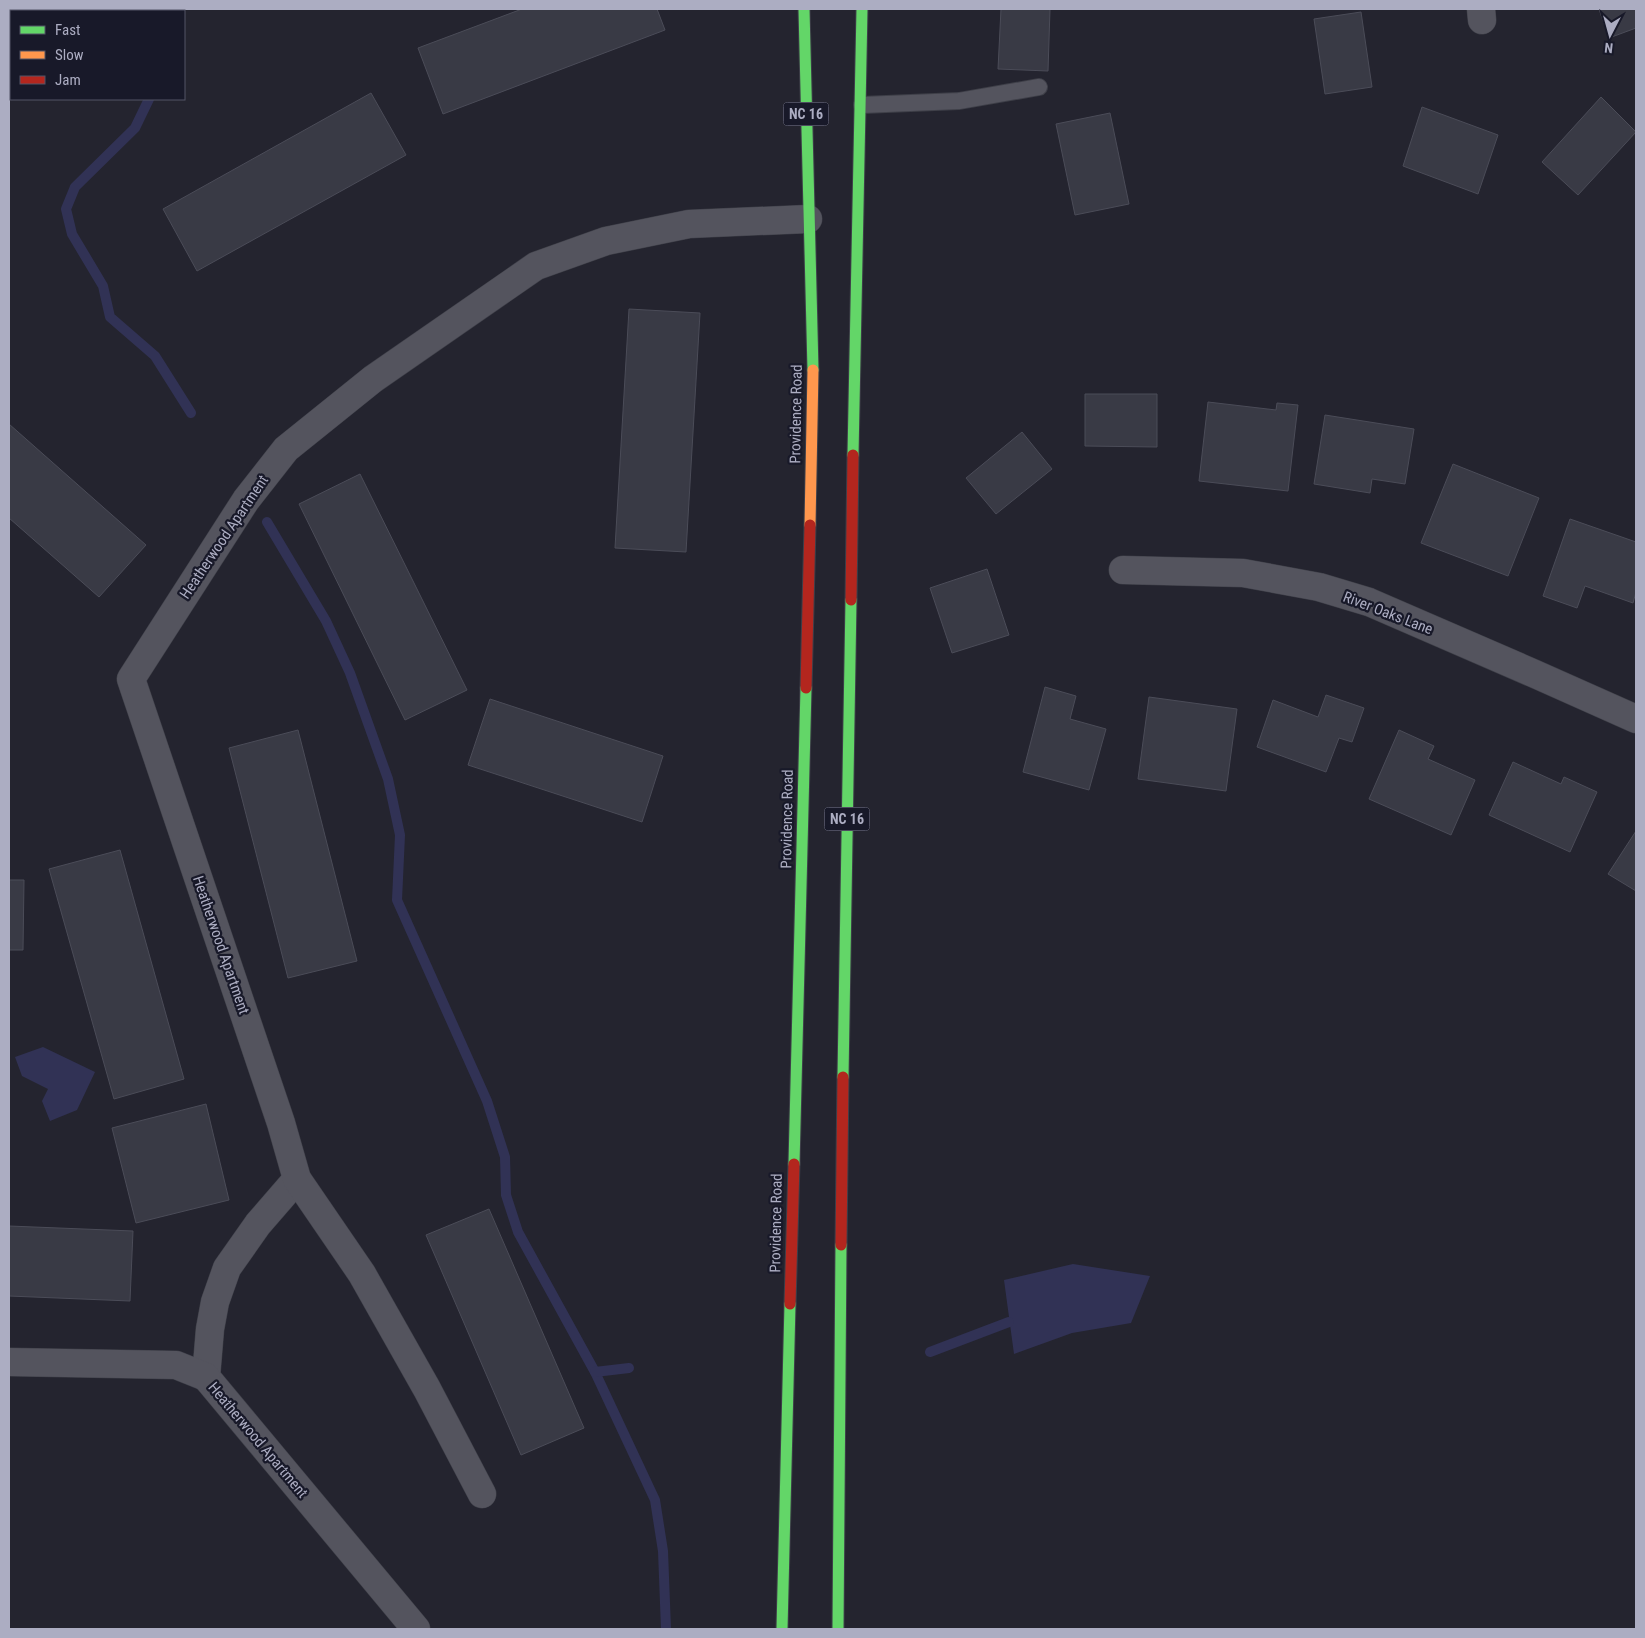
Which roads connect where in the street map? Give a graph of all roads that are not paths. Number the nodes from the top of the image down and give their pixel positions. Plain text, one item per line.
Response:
1 (804, 9) edge
2 (862, 9) edge
3 (1039, 87) dead end
4 (862, 105) junction
5 (808, 219) junction
6 (1123, 570) dead end
7 (1636, 719) edge
8 (297, 1179) junction
9 (9, 1362) edge
10 (206, 1377) junction
11 (482, 1494) dead end
12 (416, 1629) edge
13 (782, 1629) edge
14 (838, 1629) edge

1 - 5 main road, Providence Road / NC 16
2 - 4 main road, NC 16
3 - 4 lane
4 - 14 main road, NC 16
5 - 8 street, Heatherwood Apartment
5 - 13 main road, Providence Road / NC 16
6 - 7 street, River Oaks Lane
8 - 10 street, Heatherwood Apartment
8 - 11 street, Heatherwood Apartment
9 - 10 street
10 - 12 street, Heatherwood Apartment

